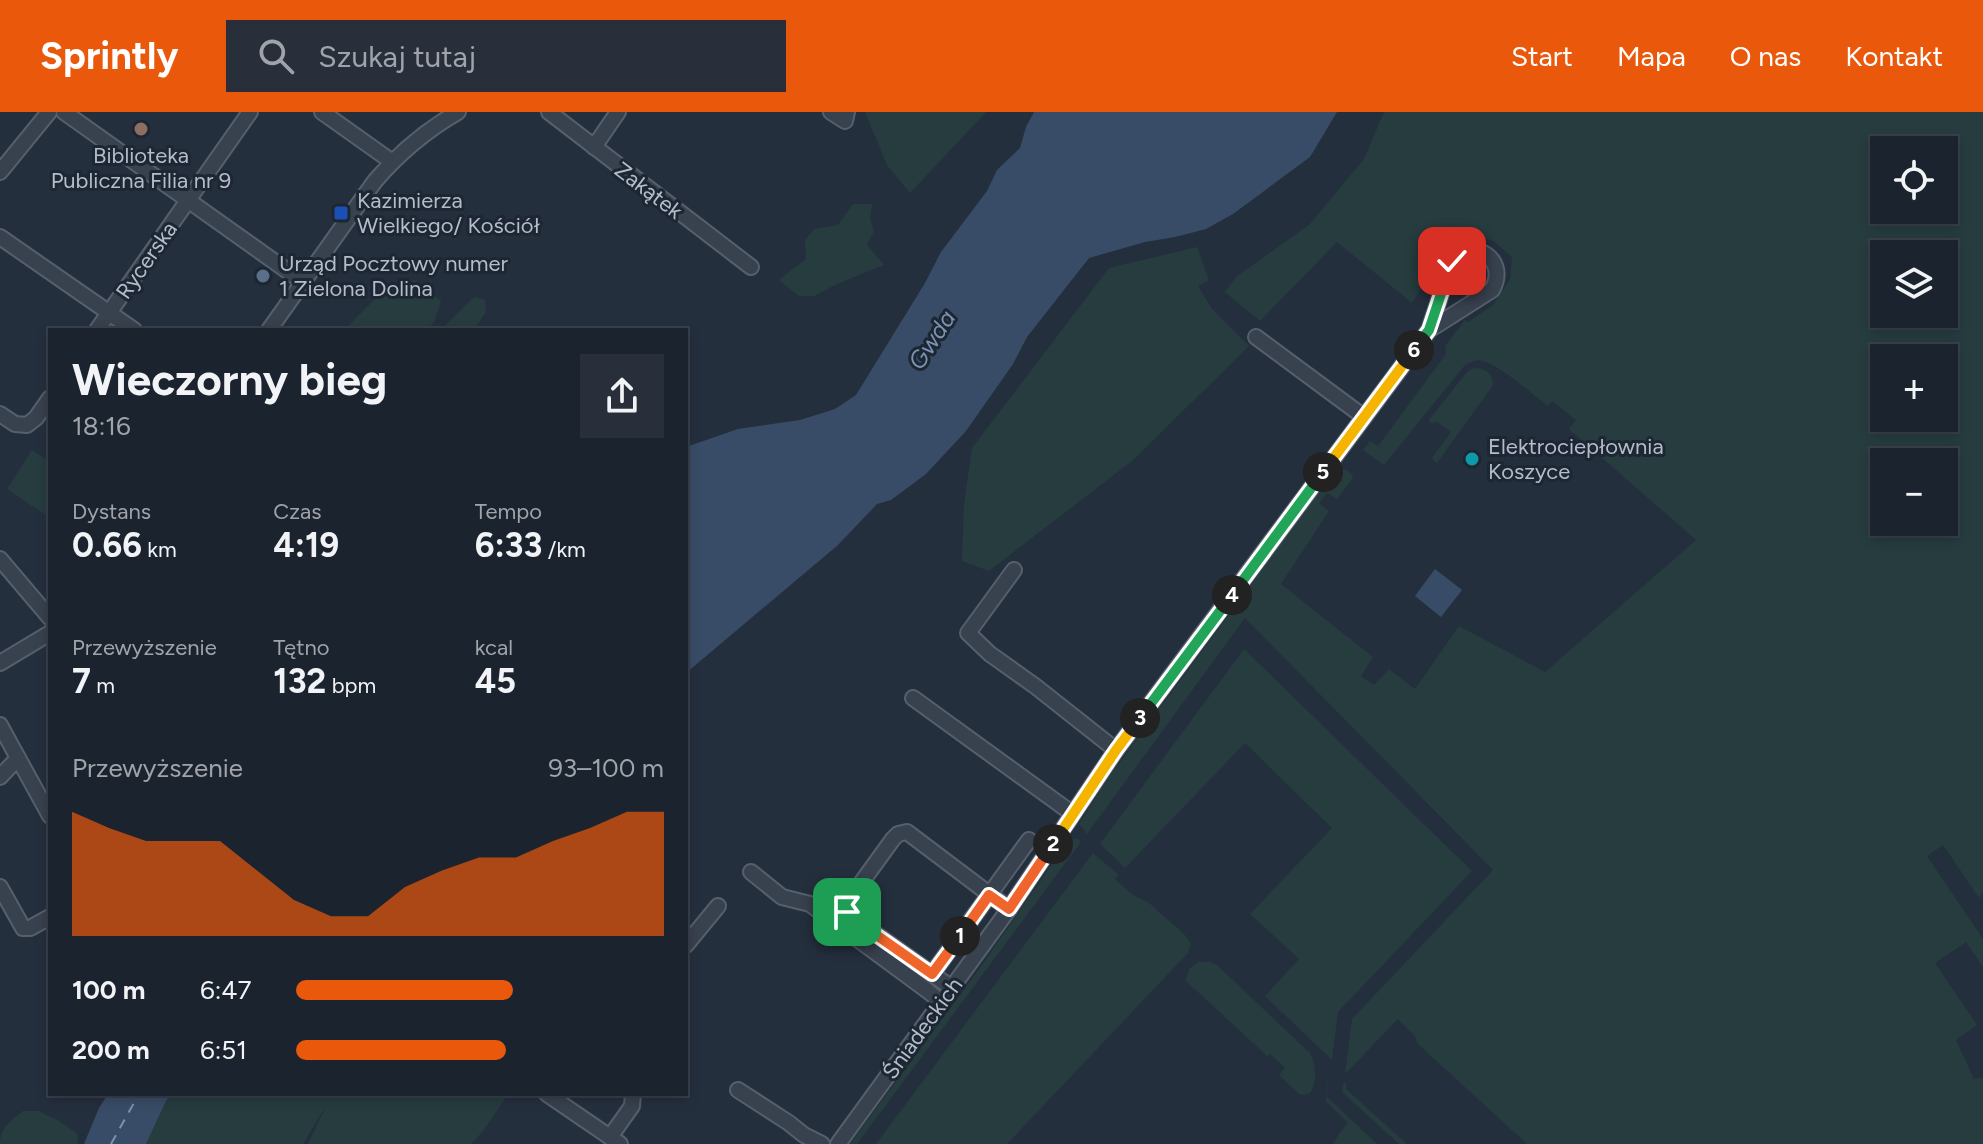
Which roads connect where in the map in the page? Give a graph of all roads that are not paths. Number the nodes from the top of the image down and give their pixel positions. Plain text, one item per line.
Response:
1 (49, 112) edge
2 (64, 112) edge
3 (250, 112) edge
4 (322, 112) edge
5 (458, 112) edge
6 (549, 112) edge
7 (618, 112) edge
8 (831, 112) edge
9 (846, 116) edge
10 (594, 147) junction
11 (391, 161) junction
12 (0, 172) edge
13 (188, 200) junction
14 (0, 237) edge
15 (751, 267) dead end
16 (303, 282) junction
17 (109, 313) junction
18 (98, 328) edge
19 (131, 328) edge
20 (270, 328) edge
21 (1429, 330) junction
22 (1256, 337) dead end
23 (48, 401) edge
24 (0, 414) edge
25 (1364, 417) junction
26 (0, 559) edge
27 (1014, 570) dead end
28 (48, 616) edge
29 (48, 634) edge
30 (0, 663) edge
31 (913, 698) dead end
32 (0, 725) edge
33 (1116, 750) junction
34 (18, 758) junction
35 (0, 777) edge
36 (48, 812) edge
37 (1073, 814) junction
38 (1029, 840) dead end
39 (751, 872) dead end
40 (0, 887) edge
41 (989, 895) junction
42 (718, 906) dead end
43 (1009, 909) junction
44 (48, 918) edge
45 (688, 943) edge
46 (932, 974) junction
47 (952, 988) junction
48 (941, 1002) junction
49 (738, 1090) dead end
50 (550, 1096) edge
51 (633, 1096) edge
52 (615, 1141) edge
53 (822, 1144) edge
54 (838, 1144) edge

1 - 12 street
2 - 13 street
3 - 13 street, Rycerska
4 - 11 street
5 - 11 street
6 - 10 street, Zakątek
7 - 10 street
8 - 9 street
10 - 15 street, Zakątek
11 - 16 street
13 - 16 street
13 - 17 street, Rycerska
14 - 17 street
16 - 20 street
17 - 18 street, Rycerska
17 - 19 street
21 - 21 street
21 - 25 street, Śniadeckich
22 - 25 street
23 - 24 street
25 - 33 street, Śniadeckich
26 - 28 street
27 - 33 street
29 - 30 street
31 - 37 street
32 - 34 street
33 - 37 street, Śniadeckich
34 - 35 street
34 - 36 street
37 - 43 street, Śniadeckich
38 - 41 street
39 - 48 street
40 - 44 street
41 - 43 street
41 - 46 street
41 - 46 street
42 - 45 street
43 - 47 street, Śniadeckich
46 - 47 street
47 - 48 street, Śniadeckich
48 - 54 street, Śniadeckich
49 - 53 street
50 - 52 street
51 - 52 street

